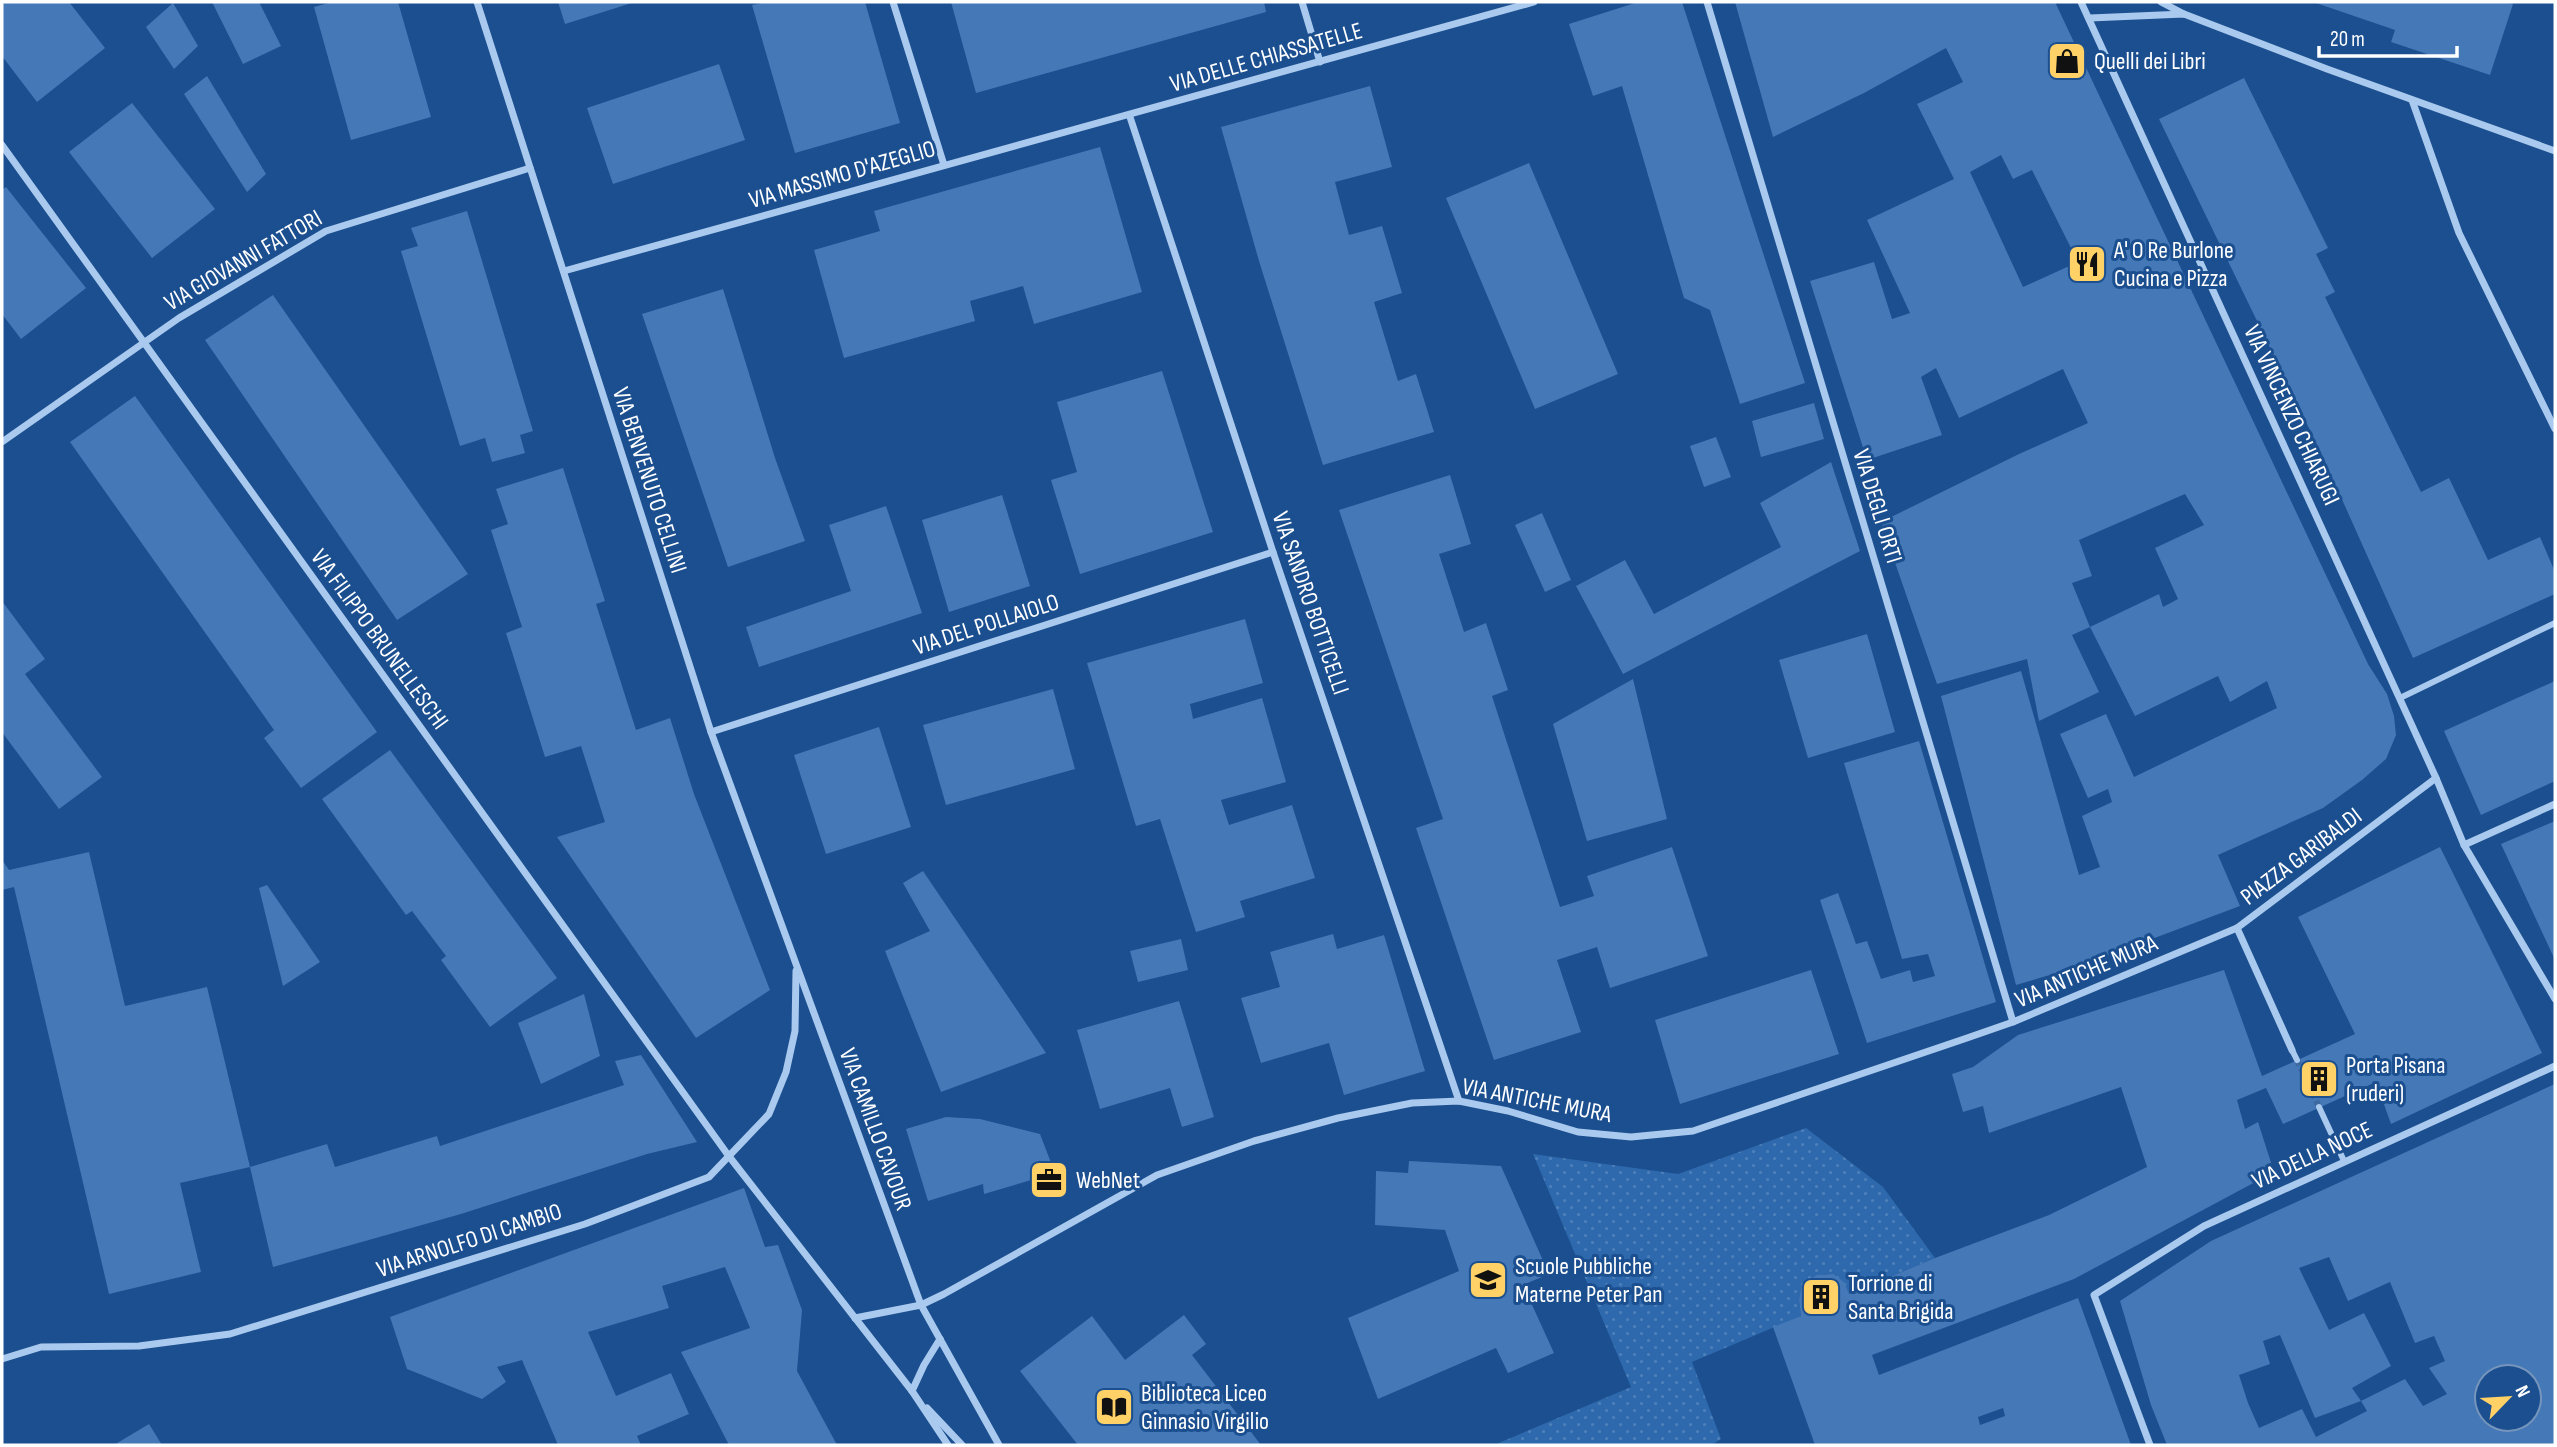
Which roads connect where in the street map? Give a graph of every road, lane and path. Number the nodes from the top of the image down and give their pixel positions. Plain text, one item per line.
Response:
1 (478, 2) edge
2 (893, 2) edge
3 (1302, 2) edge
4 (1534, 2) edge
5 (1707, 2) edge
6 (2081, 2) edge
7 (2161, 2) edge
8 (2184, 14) junction
9 (2090, 18) junction
10 (1320, 62) junction
11 (2412, 100) junction
12 (1130, 117) junction
13 (2, 145) edge
14 (2555, 151) edge
15 (944, 165) junction
16 (530, 168) junction
17 (564, 271) junction
18 (143, 341) junction
19 (2555, 429) edge
20 (2, 442) edge
21 (1273, 552) junction
22 (2555, 623) edge
23 (2400, 698) junction
24 (711, 732) junction
25 (2436, 778) junction
26 (2555, 804) edge
27 (2464, 845) junction
28 (2236, 928) junction
29 (796, 966) junction
30 (2555, 999) edge
31 (2013, 1022) junction
32 (2292, 1050) joint
33 (2297, 1060) tunnel mouth
34 (2555, 1066) edge
35 (1459, 1101) junction
36 (2319, 1107) tunnel mouth
37 (728, 1155) junction
38 (2344, 1161) junction
39 (920, 1305) junction
40 (855, 1318) junction
41 (940, 1339) junction
42 (2, 1359) edge
43 (912, 1391) junction
44 (948, 1445) edge
45 (961, 1445) edge
46 (999, 1445) edge
47 (2150, 1445) edge

1 - 16 street, VIA BENVENUTO CELLINI
2 - 15 street
3 - 10 street
4 - 10 street, VIA DELLE CHIASSATELLE
5 - 31 street, VIA DEGLI ORTI
6 - 9 street, VIA VINCENZO CHIARUGI
7 - 8 street
8 - 9 street
8 - 11 street
9 - 23 street, VIA VINCENZO CHIARUGI
10 - 12 street, VIA DELLE CHIASSATELLE
11 - 14 street
11 - 19 street
12 - 15 street, VIA MASSIMO D'AZEGLIO
12 - 21 street, VIA SANDRO BOTTICELLI
13 - 18 street, VIA FILIPPO BRUNELLESCHI
15 - 17 street, VIA MASSIMO D'AZEGLIO
16 - 17 street, VIA BENVENUTO CELLINI
16 - 18 street, VIA GIOVANNI FATTORI
17 - 24 street, VIA BENVENUTO CELLINI
18 - 20 street, VIA GIOVANNI FATTORI
18 - 37 street, VIA FILIPPO BRUNELLESCHI
21 - 24 street, VIA DEL POLLAIOLO
21 - 35 street, VIA SANDRO BOTTICELLI
22 - 23 street
23 - 25 street, VIA VINCENZO CHIARUGI
24 - 29 street, VIA BENVENUTO CELLINI
25 - 27 street, VIA VINCENZO CHIARUGI
25 - 28 street, PIAZZA GARIBALDI
26 - 27 street
27 - 30 street, VIA VINCENZO CHIARUGI
28 - 31 street, VIA ANTICHE MURA
28 - 32 street, PIAZZA GARIBALDI
29 - 37 street, VIA ARNOLFO DI CAMBIO
29 - 39 street, VIA CAMILLO CAVOUR
31 - 35 street, VIA ANTICHE MURA
32 - 33 street, PIAZZA GARIBALDI
34 - 38 street, VIA DELLA NOCE
35 - 39 street, VIA ANTICHE MURA
36 - 38 street
37 - 40 street
37 - 42 street, VIA ARNOLFO DI CAMBIO
38 - 47 street, VIA DELLA NOCE
39 - 40 street
39 - 41 street, VIA CAMILLO CAVOUR
40 - 43 street
41 - 43 street
41 - 46 street, VIA CAMILLO CAVOUR
43 - 44 street
43 - 45 street

